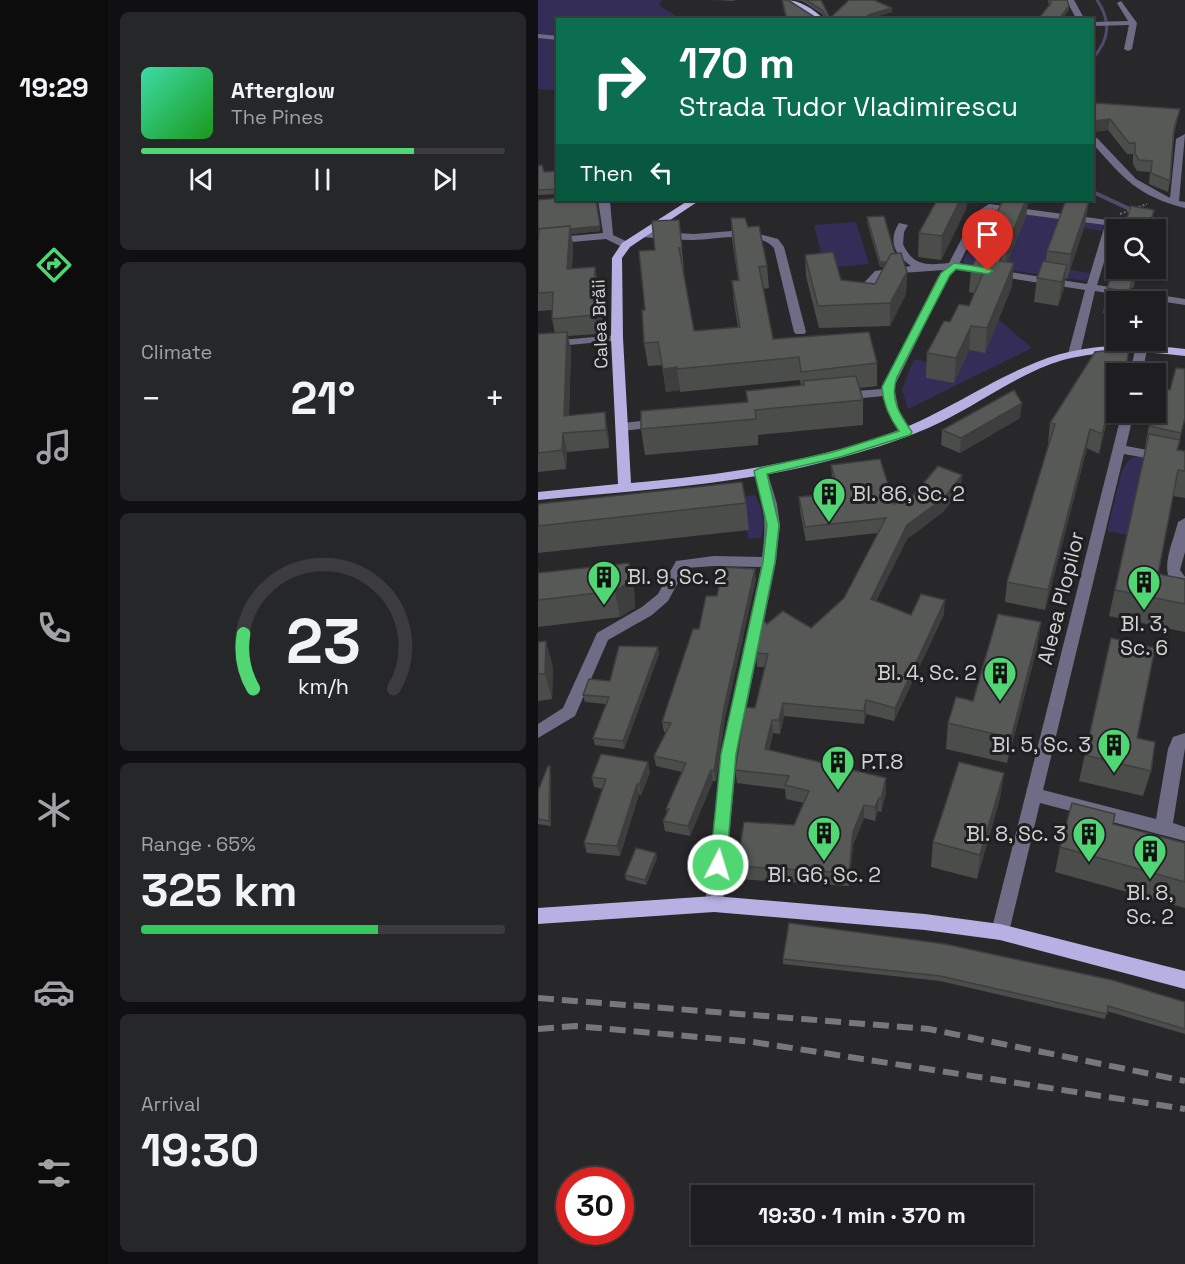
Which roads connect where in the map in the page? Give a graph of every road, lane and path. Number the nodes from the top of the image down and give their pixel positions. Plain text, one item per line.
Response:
1 (788, 0) edge
2 (1070, 0) edge
3 (1121, 3) dead end
4 (819, 18) edge
5 (1080, 18) edge
6 (1133, 23) junction
7 (1094, 24) edge
8 (538, 36) edge
9 (556, 38) edge
10 (1128, 50) dead end
11 (1184, 137) edge
12 (1094, 140) edge
13 (605, 201) edge
14 (694, 201) edge
15 (1179, 203) edge
16 (1146, 204) dead end
17 (1085, 209) edge
18 (1115, 219) junction
19 (903, 225) dead end
20 (642, 234) junction
21 (608, 236) junction
22 (538, 242) edge
23 (1106, 244) edge
24 (626, 245) junction
25 (954, 266) junction
26 (921, 268) junction
27 (1091, 287) junction
28 (864, 288) edge
29 (1184, 302) edge
30 (800, 332) dead end
31 (618, 338) junction
32 (538, 345) edge
33 (1106, 350) edge
34 (1155, 351) edge
35 (1184, 353) edge
36 (1074, 354) junction
37 (888, 392) junction
38 (834, 397) edge
39 (677, 421) edge
40 (1126, 423) edge
41 (623, 427) junction
42 (906, 432) junction
43 (1121, 449) junction
44 (1184, 460) edge
45 (760, 471) junction
46 (625, 488) junction
47 (538, 496) edge
48 (1184, 522) edge
49 (769, 562) junction
50 (1184, 586) edge
51 (538, 732) edge
52 (1184, 740) edge
53 (1035, 795) junction
54 (1163, 829) junction
55 (1184, 834) edge
56 (714, 904) junction
57 (538, 916) edge
58 (1000, 932) junction
59 (1184, 980) edge

1 - 4 main road
2 - 5 street
3 - 6 street
6 - 7 street
6 - 10 street
8 - 9 street
11 - 15 street
12 - 15 street
13 - 21 street
14 - 20 main road
16 - 18 path
17 - 18 street
18 - 25 street
19 - 26 street
20 - 24 main road
20 - 30 street
21 - 22 street
21 - 24 street
23 - 27 street
24 - 31 main road, Calea Brăii
25 - 26 street
25 - 27 street
25 - 37 street
26 - 28 street
27 - 29 street
27 - 36 street
31 - 32 street
31 - 41 main road, Calea Brăii
33 - 36 main road
34 - 35 main road
36 - 42 main road
37 - 38 street
37 - 42 street
39 - 41 street
40 - 43 street, Aleea Plopilor
41 - 46 main road, Calea Brăii
42 - 45 main road
43 - 44 street
43 - 53 street, Aleea Plopilor
45 - 46 main road
45 - 49 street
46 - 47 main road
48 - 50 street
49 - 51 street
49 - 56 street
52 - 54 street
53 - 54 street
53 - 58 street, Aleea Plopilor
54 - 55 street
56 - 57 main road
56 - 58 main road
58 - 59 main road

